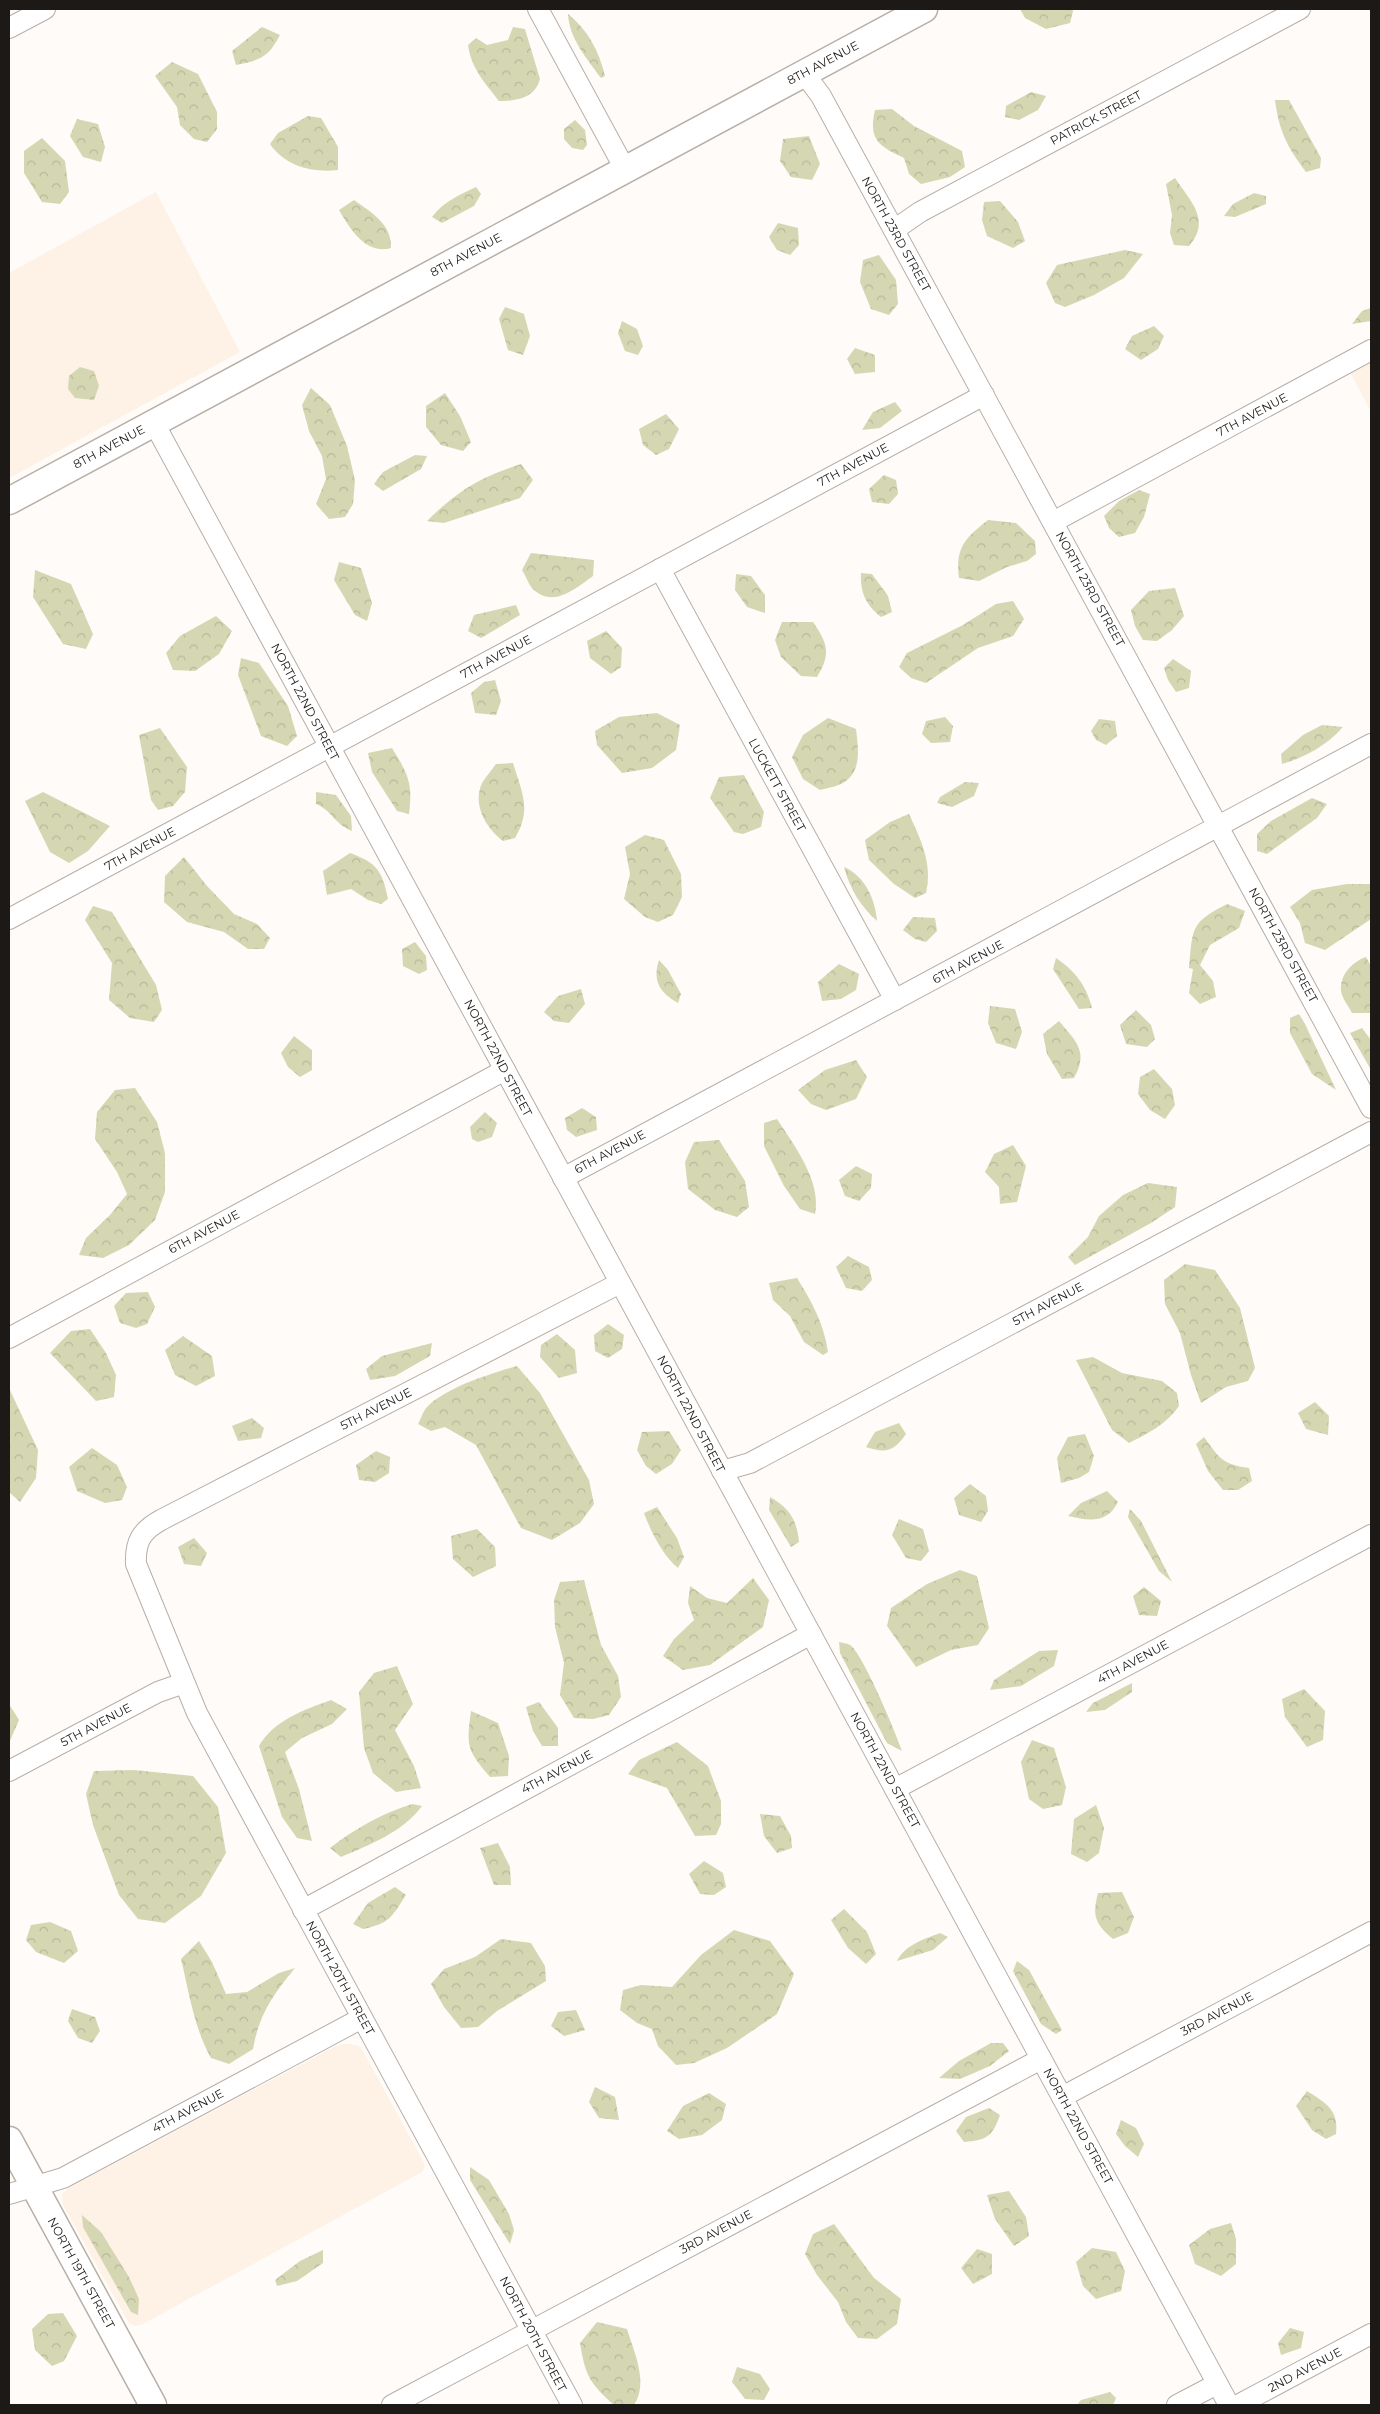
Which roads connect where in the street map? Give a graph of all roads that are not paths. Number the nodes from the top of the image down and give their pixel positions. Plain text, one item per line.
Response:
1 (45, 9) edge
2 (538, 9) edge
3 (924, 9) edge
4 (1300, 9) edge
5 (9, 28) edge
6 (804, 73) junction
7 (625, 169) junction
8 (894, 230) junction
9 (1371, 350) edge
10 (984, 395) junction
11 (154, 423) junction
12 (9, 501) edge
13 (1053, 522) junction
14 (660, 569) junction
15 (1371, 744) edge
16 (330, 747) junction
17 (1219, 828) junction
18 (9, 919) edge
19 (895, 1000) junction
20 (505, 1070) junction
21 (1371, 1108) edge
22 (1371, 1132) edge
23 (563, 1178) junction
24 (620, 1283) junction
25 (9, 1338) edge
26 (722, 1471) junction
27 (1371, 1535) edge
28 (138, 1541) joint
29 (811, 1634) junction
30 (184, 1683) junction
31 (9, 1771) edge
32 (895, 1789) junction
33 (303, 1910) junction
34 (1371, 1932) edge
35 (362, 2018) junction
36 (1041, 2058) junction
37 (1062, 2097) junction
38 (9, 2140) edge
39 (34, 2186) junction
40 (9, 2194) edge
41 (532, 2331) junction
42 (1371, 2334) edge
43 (1218, 2384) junction
44 (153, 2405) edge
45 (392, 2405) edge
46 (572, 2405) edge
47 (1177, 2405) edge
48 (1229, 2405) edge
49 (1238, 2405) edge

1 - 5 street
2 - 7 street
3 - 6 street, 8TH AVENUE
4 - 8 street, PATRICK STREET
6 - 7 street, 8TH AVENUE
6 - 8 street, NORTH 23RD STREET
7 - 11 street, 8TH AVENUE
8 - 10 street, NORTH 23RD STREET
9 - 13 street, 7TH AVENUE
10 - 13 street, NORTH 23RD STREET
10 - 14 street, 7TH AVENUE
11 - 12 street, 8TH AVENUE
11 - 16 street, NORTH 22ND STREET
13 - 17 street, NORTH 23RD STREET
14 - 16 street, 7TH AVENUE
14 - 19 street, LUCKETT STREET
15 - 17 street, 6TH AVENUE
16 - 18 street, 7TH AVENUE
16 - 20 street, NORTH 22ND STREET
17 - 19 street, 6TH AVENUE
17 - 21 street, NORTH 23RD STREET
19 - 23 street, 6TH AVENUE
20 - 23 street, NORTH 22ND STREET
20 - 25 street, 6TH AVENUE
22 - 26 street, 5TH AVENUE
23 - 24 street, NORTH 22ND STREET
24 - 26 street, NORTH 22ND STREET
24 - 28 street, 5TH AVENUE
26 - 29 street, NORTH 22ND STREET
27 - 32 street, 4TH AVENUE
28 - 30 street, NORTH 20TH STREET
29 - 32 street, NORTH 22ND STREET
29 - 33 street, 4TH AVENUE
30 - 31 street, 5TH AVENUE
30 - 33 street, NORTH 20TH STREET
32 - 36 street, NORTH 22ND STREET
33 - 35 street, NORTH 20TH STREET
34 - 37 street, 3RD AVENUE
35 - 39 street, 4TH AVENUE
35 - 41 street, NORTH 20TH STREET
36 - 37 street, NORTH 22ND STREET
36 - 41 street, 3RD AVENUE
37 - 43 street, NORTH 22ND STREET
38 - 39 street, NORTH 19TH STREET
39 - 40 street, 4TH AVENUE
39 - 44 street, NORTH 19TH STREET
41 - 45 street, 3RD AVENUE
41 - 46 street, NORTH 20TH STREET
42 - 49 street, 2ND AVENUE
43 - 47 street
43 - 48 street, NORTH 22ND STREET

